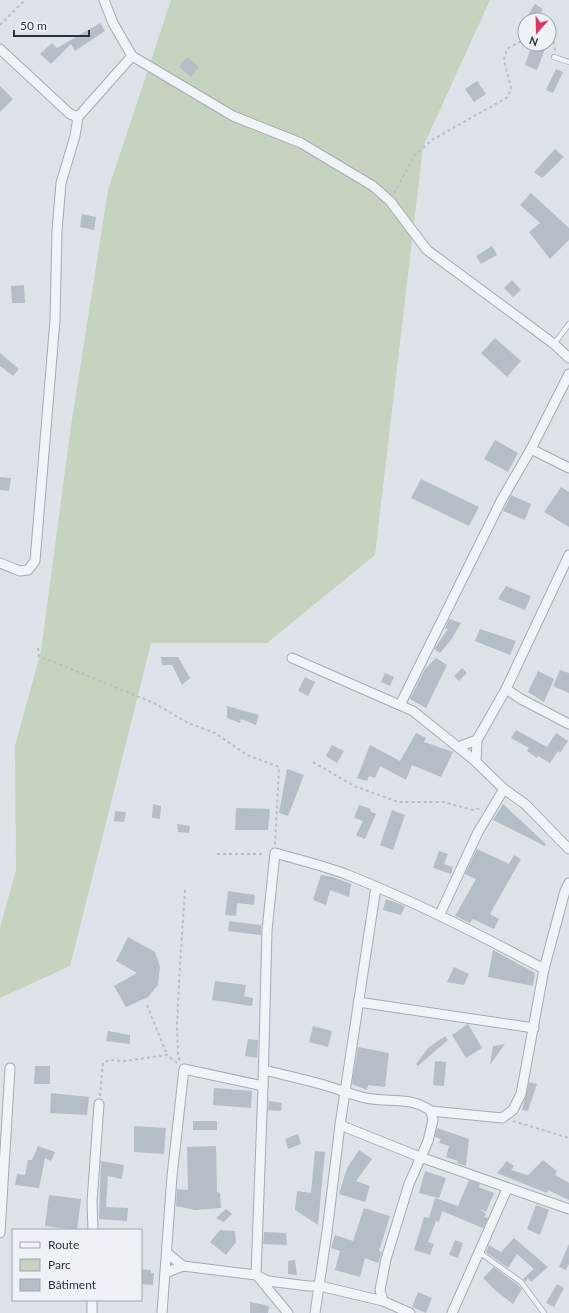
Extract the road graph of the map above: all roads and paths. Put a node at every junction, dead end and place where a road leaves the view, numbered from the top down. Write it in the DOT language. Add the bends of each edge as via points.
graph roads {
  1 [pos="25,0"];
  2 [pos="104,0"];
  3 [pos="0,25"];
  4 [pos="517,43"];
  5 [pos="0,49"];
  6 [pos="556,52"];
  7 [pos="132,56"];
  8 [pos="554,57"];
  9 [pos="569,62"];
  10 [pos="78,116"];
  11 [pos="390,201"];
  12 [pos="569,324"];
  13 [pos="554,344"];
  14 [pos="569,358"];
  15 [pos="569,374"];
  16 [pos="530,449"];
  17 [pos="569,468"];
  18 [pos="569,555"];
  19 [pos="0,563"];
  20 [pos="38,648"];
  21 [pos="292,658"];
  22 [pos="506,689"];
  23 [pos="400,705"];
  24 [pos="569,724"];
  25 [pos="477,740"];
  26 [pos="458,746"];
  27 [pos="313,762"];
  28 [pos="476,762"];
  29 [pos="504,789"];
  30 [pos="493,807"];
  31 [pos="569,848"];
  32 [pos="275,853"];
  33 [pos="217,854"];
  34 [pos="569,883"];
  35 [pos="376,887"];
  36 [pos="185,890"];
  37 [pos="440,914"];
  38 [pos="544,969"];
  39 [pos="358,1002"];
  40 [pos="147,1005"];
  41 [pos="534,1028"];
  42 [pos="167,1055"];
  43 [pos="10,1068"];
  44 [pos="184,1069"];
  45 [pos="264,1070"];
  46 [pos="263,1086"];
  47 [pos="346,1092"];
  48 [pos="99,1104"];
  49 [pos="431,1111"];
  50 [pos="502,1118"];
  51 [pos="3,1121"];
  52 [pos="340,1125"];
  53 [pos="569,1138"];
  54 [pos="420,1157"];
  55 [pos="507,1189"];
  56 [pos="569,1209"];
  57 [pos="93,1229"];
  58 [pos="0,1233"];
  59 [pos="479,1252"];
  60 [pos="166,1253"];
  61 [pos="183,1266"];
  62 [pos="165,1273"];
  63 [pos="256,1275"];
  64 [pos="320,1286"];
  65 [pos="92,1301"];
  66 [pos="383,1301"];
  67 [pos="92,1313"];
  68 [pos="162,1313"];
  69 [pos="288,1313"];
  70 [pos="315,1313"];
  71 [pos="410,1313"];
  72 [pos="452,1313"];
  73 [pos="544,1313"];
  1 -- 3 [label="path"];
  2 -- 7 [label="street" via="113,23"];
  4 -- 11 [label="path" via="508,48 504,60 511,88 508,97 432,140 415,155"];
  5 -- 10 [label="street" via="70,114"];
  6 -- 8 [label="path"];
  7 -- 10 [label="street"];
  7 -- 11 [label="street" via="233,116 301,143 373,186"];
  8 -- 9 [label="lane"];
  10 -- 19 [label="street" via="75,136 61,183 55,320 34,561 28,570 20,571"];
  11 -- 13 [label="street" via="427,250"];
  12 -- 13 [label="lane"];
  13 -- 14 [label="street"];
  15 -- 16 [label="street"];
  16 -- 17 [label="street"];
  16 -- 23 [label="street" via="502,499"];
  18 -- 22 [label="street"];
  20 -- 32 [label="path" via="39,656 154,703 188,723 215,733 247,755 279,767"];
  21 -- 23 [label="street"];
  22 -- 24 [label="street"];
  22 -- 25 [label="street"];
  23 -- 26 [label="street" via="413,711"];
  25 -- 26 [label="street"];
  25 -- 28 [label="street"];
  26 -- 28 [label="street"];
  27 -- 30 [label="path" via="354,786 398,802 444,802 472,810"];
  28 -- 29 [label="street"];
  29 -- 30 [label="street"];
  29 -- 31 [label="street" via="525,804"];
  30 -- 37 [label="street" via="478,832"];
  32 -- 33 [label="path"];
  32 -- 35 [label="street" via="347,874"];
  32 -- 45 [label="street" via="267,930"];
  34 -- 38 [label="street"];
  35 -- 37 [label="street"];
  35 -- 39 [label="street"];
  36 -- 44 [label="path" via="177,1024 178,1057"];
  37 -- 38 [label="street"];
  38 -- 41 [label="street"];
  39 -- 41 [label="street"];
  39 -- 47 [label="street"];
  40 -- 42 [label="path"];
  41 -- 50 [label="street" via="521,1094 513,1110"];
  42 -- 44 [label="path"];
  42 -- 48 [label="path" via="103,1062"];
  43 -- 51 [label="street"];
  44 -- 46 [label="street"];
  44 -- 60 [label="street"];
  45 -- 46 [label="street"];
  45 -- 47 [label="street"];
  46 -- 63 [label="street"];
  47 -- 49 [label="street" via="383,1101 409,1100"];
  47 -- 52 [label="street"];
  48 -- 57 [label="street" via="92,1202"];
  49 -- 50 [label="street"];
  49 -- 54 [label="street" via="431,1126"];
  50 -- 53 [label="path"];
  51 -- 58 [label="street"];
  52 -- 54 [label="street"];
  52 -- 64 [label="street"];
  54 -- 55 [label="street"];
  54 -- 66 [label="street" via="386,1259 380,1290"];
  55 -- 56 [label="street"];
  55 -- 59 [label="street"];
  59 -- 72 [label="street"];
  59 -- 73 [label="lane" via="521,1282"];
  60 -- 61 [label="street"];
  60 -- 62 [label="street"];
  61 -- 62 [label="street"];
  61 -- 63 [label="street"];
  62 -- 68 [label="street"];
  63 -- 64 [label="street" via="268,1280"];
  63 -- 69 [label="street"];
  64 -- 66 [label="street"];
  64 -- 70 [label="street"];
  65 -- 67 [label="street"];
  66 -- 71 [label="street"];
}
